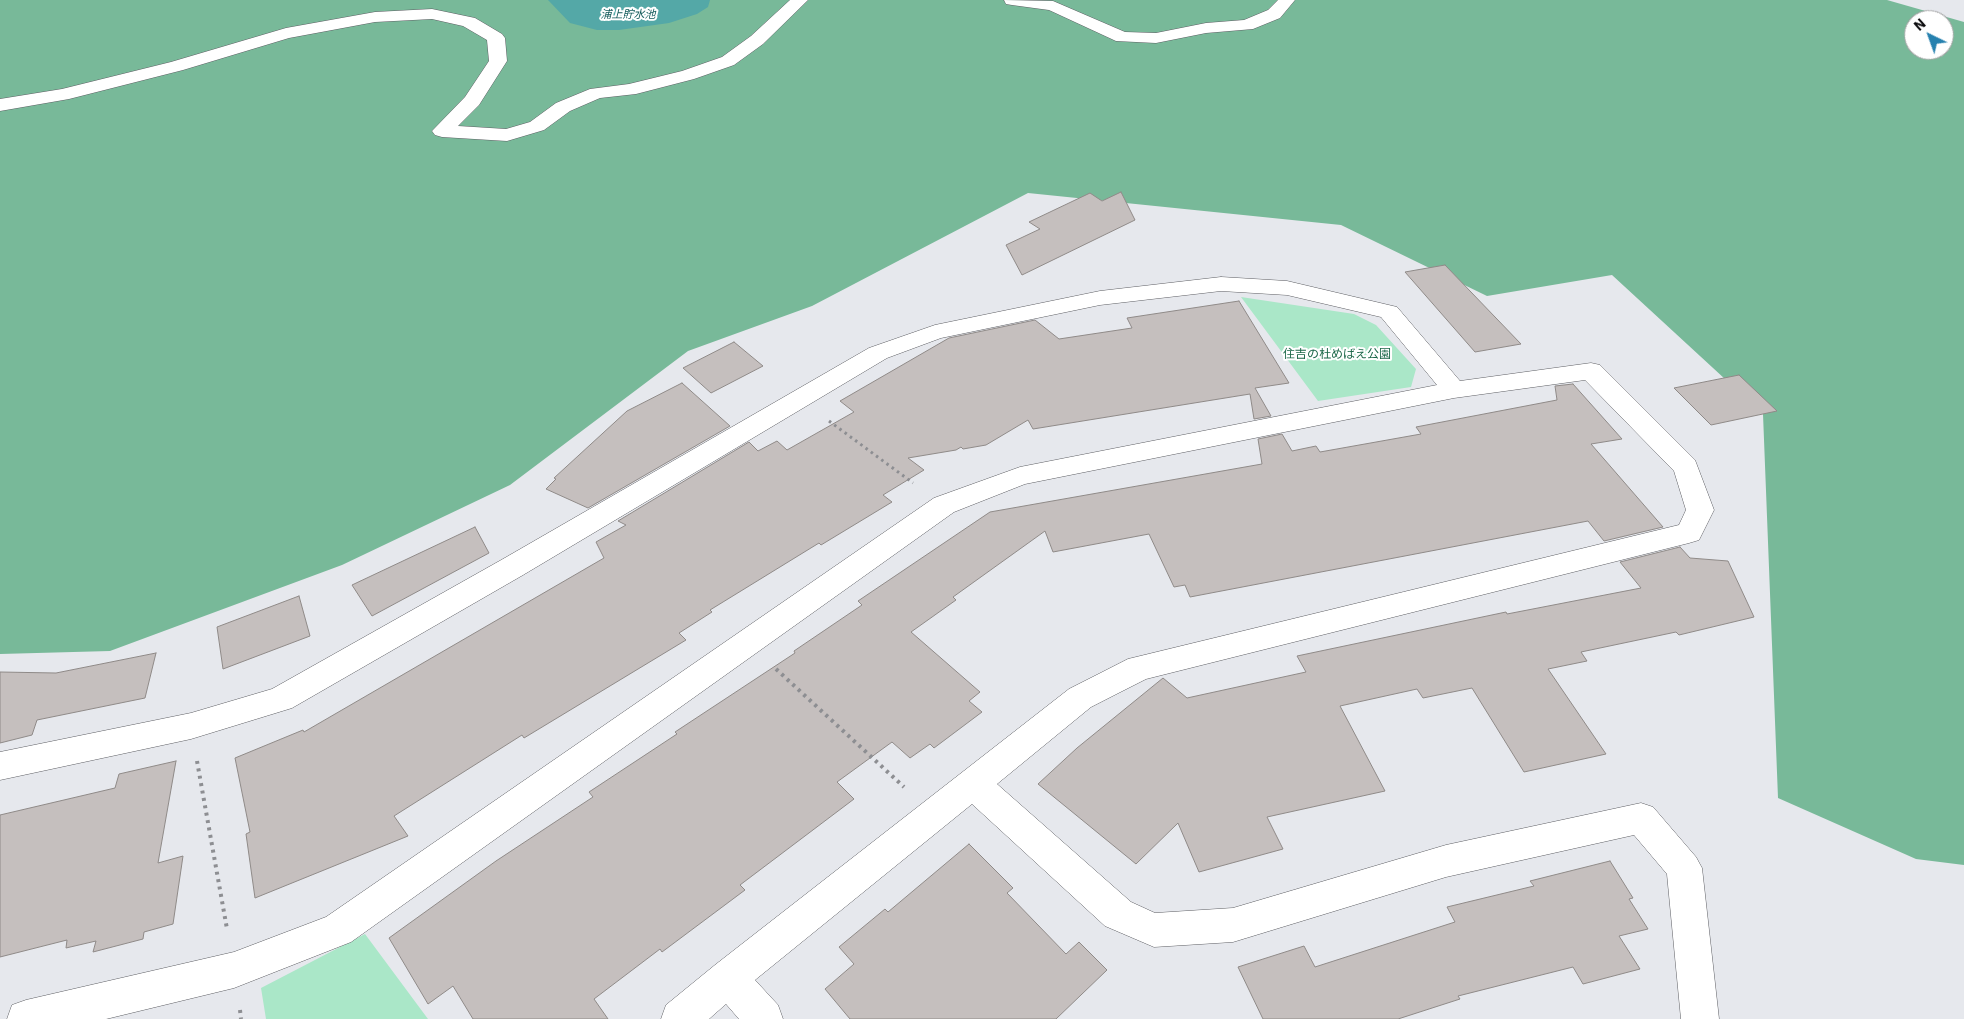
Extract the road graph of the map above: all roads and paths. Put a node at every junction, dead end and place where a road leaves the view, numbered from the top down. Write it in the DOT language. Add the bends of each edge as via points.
graph roads {
  1 [pos="800,0"];
  2 [pos="1012,0"];
  3 [pos="1287,0"];
  4 [pos="0,105"];
  5 [pos="1454,390"];
  6 [pos="799,399"];
  7 [pos="944,505"];
  8 [pos="749,643"];
  9 [pos="191,726"];
  10 [pos="0,766"];
  11 [pos="972,783"];
  12 [pos="934,814"];
  13 [pos="234,970"];
  14 [pos="728,978"];
  15 [pos="26,1019"];
  16 [pos="241,1019"];
  17 [pos="680,1019"];
  18 [pos="764,1019"];
  19 [pos="1700,1019"];
  1 -- 4 [label="street" via="757,40 728,60 688,75 629,90 597,93 563,107 537,126 507,135 442,130 472,101 498,61 496,38 469,22 432,14 375,17 286,33 72,93"];
  2 -- 3 [label="street" via="1053,6 1122,37 1156,38 1206,28 1247,25 1274,14"];
  5 -- 6 [label="street" via="1389,312 1287,288 1221,284 1100,298 935,332 878,353"];
  5 -- 7 [label="street" via="1020,476"];
  5 -- 11 [label="street" via="1591,371 1686,467 1700,510 1689,532 1139,668 1080,698"];
  6 -- 7 [label="path"];
  6 -- 9 [label="street" via="281,699"];
  7 -- 8 [label="street"];
  8 -- 12 [label="path"];
  8 -- 13 [label="street" via="338,930"];
  9 -- 10 [label="street"];
  9 -- 13 [label="path"];
  11 -- 12 [label="street"];
  11 -- 19 [label="street" via="1118,914 1154,930 1233,925 1446,861 1641,818 1684,868"];
  12 -- 14 [label="street"];
  13 -- 15 [label="street"];
  13 -- 16 [label="path"];
  14 -- 17 [label="street"];
  14 -- 18 [label="street"];
}
